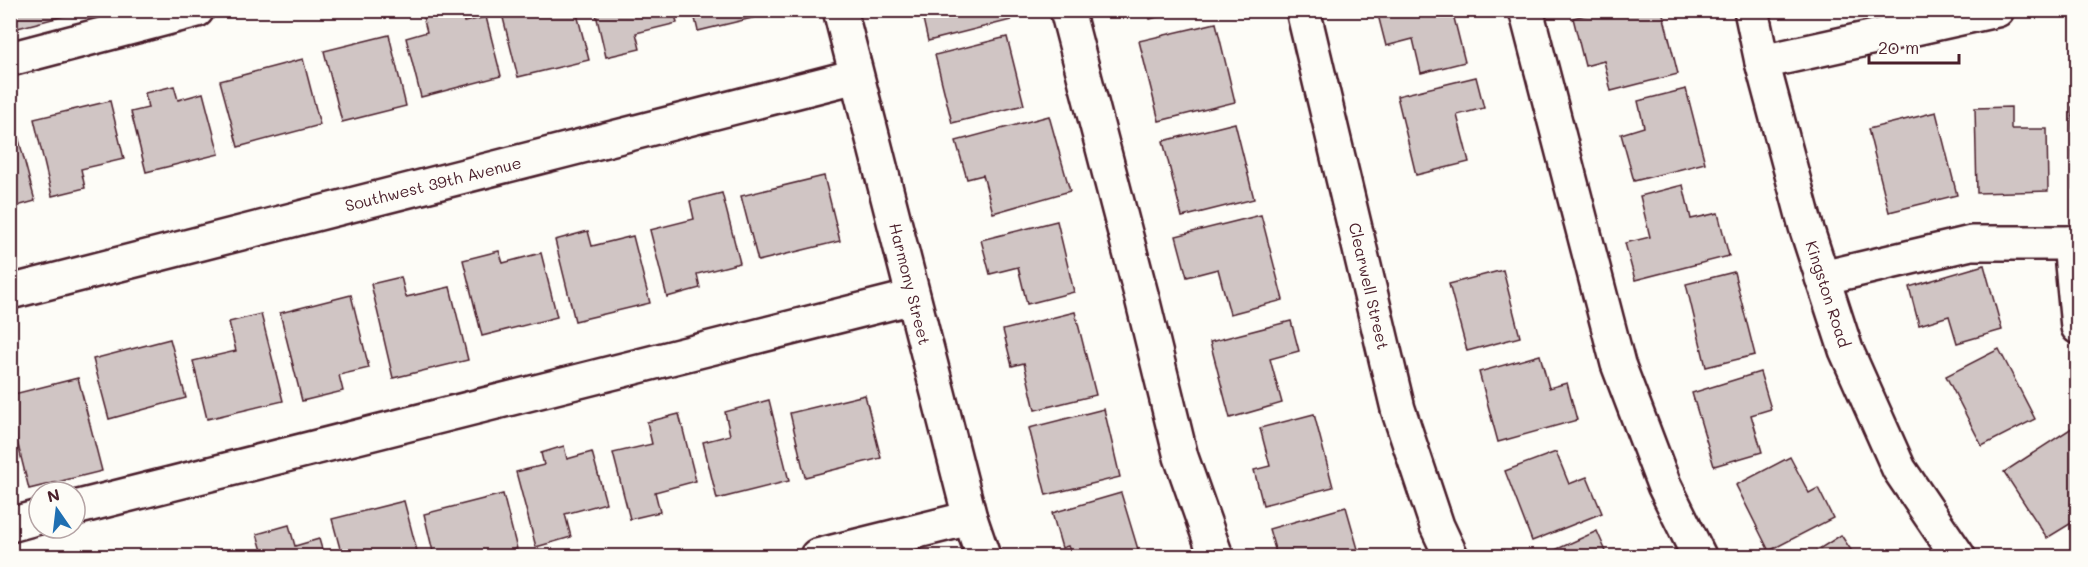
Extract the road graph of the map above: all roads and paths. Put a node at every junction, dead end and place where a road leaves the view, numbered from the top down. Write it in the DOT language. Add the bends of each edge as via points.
graph roads {
  1 [pos="197,10"];
  2 [pos="840,10"];
  3 [pos="1067,10"];
  4 [pos="1303,10"];
  5 [pos="1526,10"];
  6 [pos="1751,10"];
  7 [pos="1997,10"];
  8 [pos="10,59"];
  9 [pos="1762,62"];
  10 [pos="856,76"];
  11 [pos="2074,243"];
  12 [pos="1822,278"];
  13 [pos="10,292"];
  14 [pos="913,297"];
  15 [pos="2078,327"];
  16 [pos="87,505"];
  17 [pos="970,518"];
  18 [pos="27,521"];
  19 [pos="10,525"];
  20 [pos="817,556"];
  21 [pos="983,556"];
  22 [pos="1216,556"];
  23 [pos="1451,556"];
  24 [pos="1699,556"];
  25 [pos="1958,556"];
  1 -- 8 [label="street"];
  2 -- 10 [label="street, Harmony Street"];
  3 -- 22 [label="street" via="1180,457"];
  4 -- 23 [label="street, Clearwell Street" via="1398,409"];
  5 -- 24 [label="street" via="1618,364 1664,485"];
  6 -- 9 [label="street, Kingston Road"];
  7 -- 9 [label="street"];
  9 -- 12 [label="street, Kingston Road"];
  10 -- 13 [label="street, Southwest 39th Avenue"];
  10 -- 14 [label="street, Harmony Street"];
  11 -- 12 [label="street" via="1971,243"];
  11 -- 15 [label="street"];
  12 -- 25 [label="street, Kingston Road" via="1846,350 1899,469"];
  14 -- 16 [label="street"];
  14 -- 17 [label="street, Harmony Street"];
  17 -- 20 [label="street"];
  17 -- 21 [label="street, Harmony Street"];
  18 -- 19 [label="street"];
}
